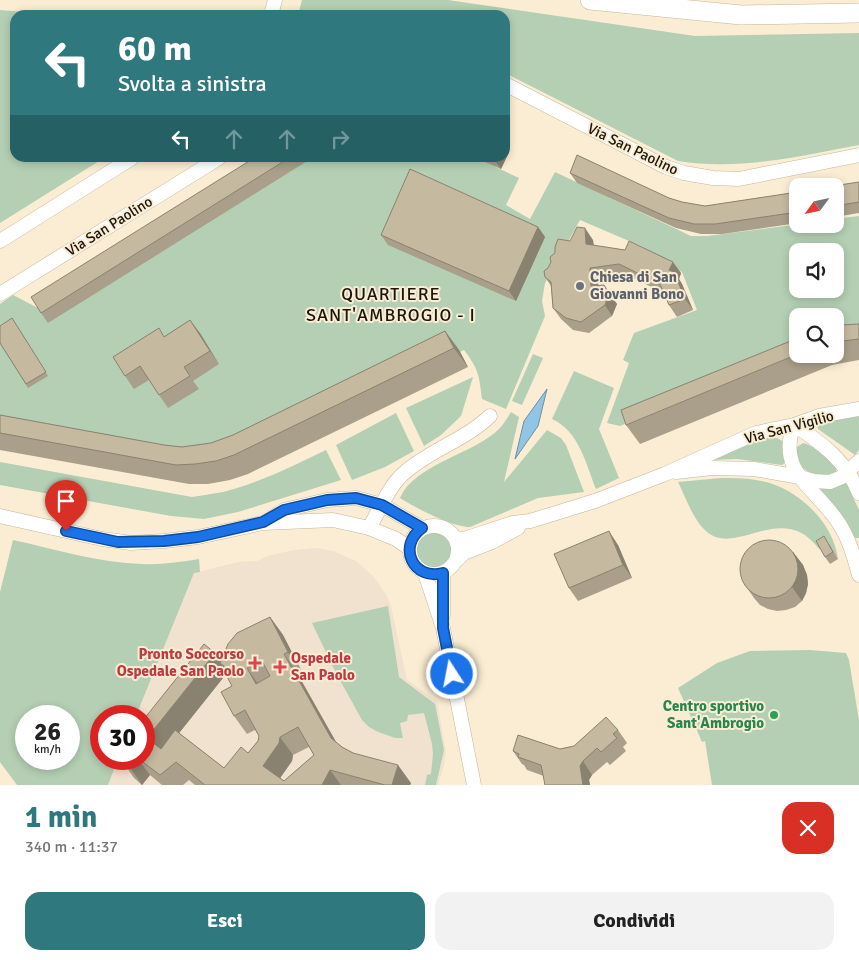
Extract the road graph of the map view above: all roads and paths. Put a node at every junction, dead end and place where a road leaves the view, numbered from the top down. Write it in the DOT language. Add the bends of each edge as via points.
graph roads {
  1 [pos="590,0"];
  2 [pos="859,13"];
  3 [pos="510,87"];
  4 [pos="859,155"];
  5 [pos="126,162"];
  6 [pos="213,162"];
  7 [pos="0,241"];
  8 [pos="0,294"];
  9 [pos="859,409"];
  10 [pos="490,416"];
  11 [pos="794,425"];
  12 [pos="859,461"];
  13 [pos="848,473"];
  14 [pos="665,474"];
  15 [pos="800,477"];
  16 [pos="859,493"];
  17 [pos="382,505"];
  18 [pos="0,516"];
  19 [pos="530,521"];
  20 [pos="263,522"];
  21 [pos="369,528"];
  22 [pos="422,528"];
  23 [pos="455,538"];
  24 [pos="409,548"];
  25 [pos="456,560"];
  26 [pos="425,573"];
  27 [pos="443,573"];
  28 [pos="859,575"];
  29 [pos="443,628"];
  30 [pos="474,785"];
  1 -- 2 [label="highway" via="741,15"];
  3 -- 4 [label="street, Via San Paolino" via="666,167 684,173 739,179"];
  5 -- 7 [label="street"];
  6 -- 8 [label="street, Via San Paolino"];
  9 -- 11 [label="street, Via San Vigilio" via="819,416"];
  10 -- 17 [label="street" via="403,473"];
  11 -- 13 [label="street" via="829,450"];
  11 -- 14 [label="street, Via San Vigilio" via="756,433"];
  11 -- 15 [label="street" via="790,435 790,455 793,468"];
  12 -- 13 [label="street"];
  13 -- 15 [label="street, Via San Vigilio" via="830,482"];
  13 -- 16 [label="street"];
  14 -- 15 [label="street, Via San Vigilio" via="712,468 754,468"];
  14 -- 19 [label="street, Via San Vigilio"];
  15 -- 28 [label="street" via="840,524"];
  17 -- 20 [label="street" via="356,498 327,500 284,510"];
  17 -- 21 [label="street"];
  17 -- 22 [label="street"];
  18 -- 20 [label="street" via="130,543 198,537"];
  19 -- 23 [label="street, Via San Vigilio" via="513,523 464,539"];
  19 -- 25 [label="street, Via San Vigilio"];
  20 -- 21 [label="street" via="332,520"];
  21 -- 24 [label="street"];
  22 -- 23 [label="street" via="440,526"];
  22 -- 24 [label="street"];
  23 -- 25 [label="street" via="458,548"];
  24 -- 26 [label="street" via="414,564"];
  25 -- 27 [label="street"];
  26 -- 27 [label="street"];
  26 -- 29 [label="street"];
  27 -- 29 [label="street"];
  29 -- 30 [label="street"];
}
